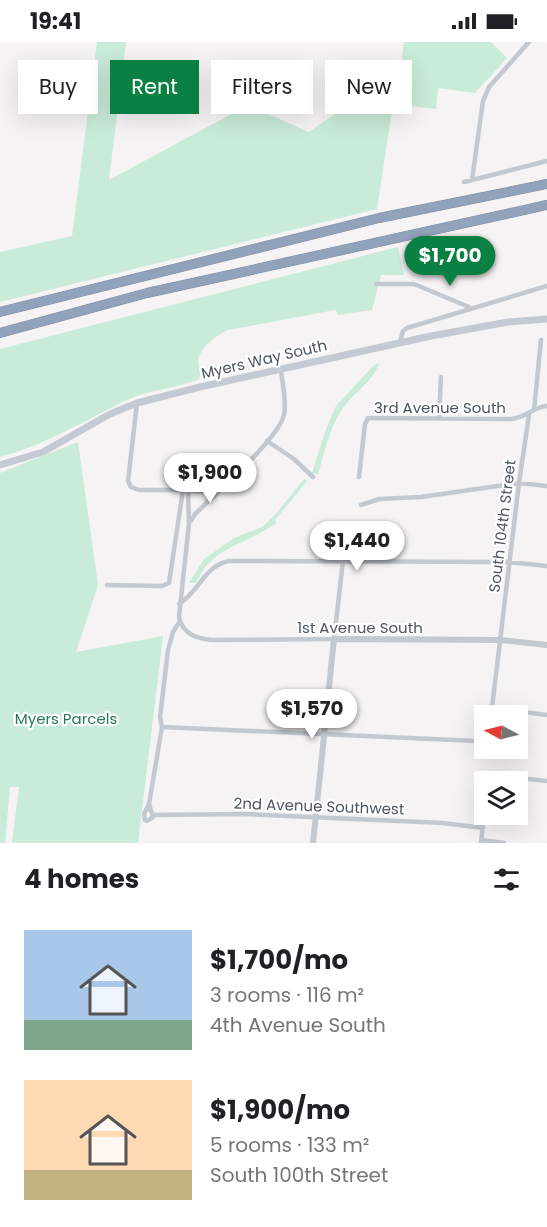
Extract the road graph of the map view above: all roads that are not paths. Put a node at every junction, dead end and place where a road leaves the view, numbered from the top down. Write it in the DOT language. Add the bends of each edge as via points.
graph roads {
  1 [pos="529,42"];
  2 [pos="547,161"];
  3 [pos="472,180"];
  4 [pos="464,182"];
  5 [pos="547,183"];
  6 [pos="547,205"];
  7 [pos="376,284"];
  8 [pos="547,286"];
  9 [pos="470,308"];
  10 [pos="0,312"];
  11 [pos="547,319"];
  12 [pos="0,333"];
  13 [pos="541,340"];
  14 [pos="400,342"];
  15 [pos="281,369"];
  16 [pos="441,377"];
  17 [pos="137,403"];
  18 [pos="547,406"];
  19 [pos="531,412"];
  20 [pos="439,418"];
  21 [pos="267,441"];
  22 [pos="0,465"];
  23 [pos="314,477"];
  24 [pos="359,477"];
  25 [pos="519,483"];
  26 [pos="547,486"];
  27 [pos="186,490"];
  28 [pos="217,493"];
  29 [pos="361,505"];
  30 [pos="189,523"];
  31 [pos="343,561"];
  32 [pos="509,562"];
  33 [pos="547,566"];
  34 [pos="107,585"];
  35 [pos="179,604"];
  36 [pos="180,621"];
  37 [pos="334,639"];
  38 [pos="500,640"];
  39 [pos="547,645"];
  40 [pos="492,705"];
  41 [pos="528,713"];
  42 [pos="547,715"];
  43 [pos="162,727"];
  44 [pos="324,735"];
  45 [pos="474,741"];
  46 [pos="528,779"];
  47 [pos="547,781"];
  48 [pos="149,804"];
  49 [pos="153,815"];
  50 [pos="315,819"];
  51 [pos="483,825"];
  52 [pos="483,828"];
  53 [pos="481,841"];
  54 [pos="313,843"];
  55 [pos="504,843"];
  1 -- 3 [label="street" via="489,87 483,101"];
  2 -- 3 [label="street"];
  3 -- 4 [label="street"];
  5 -- 10 [label="highway" via="379,218"];
  6 -- 12 [label="highway" via="147,293"];
  7 -- 9 [label="street" via="414,284"];
  8 -- 9 [label="street"];
  9 -- 14 [label="street" via="407,328"];
  11 -- 14 [label="main road, Myers Way South" via="482,326"];
  13 -- 19 [label="street, South 104th Street"];
  14 -- 15 [label="main road, Myers Way South"];
  15 -- 17 [label="main road, Myers Way South"];
  15 -- 21 [label="street" via="285,412"];
  16 -- 20 [label="street"];
  17 -- 22 [label="main road, Myers Way South" via="43,452"];
  17 -- 27 [label="street" via="128,481 131,487"];
  18 -- 19 [label="street, 3rd Avenue South"];
  19 -- 20 [label="street, 3rd Avenue South" via="511,419"];
  19 -- 25 [label="street, South 104th Street"];
  20 -- 24 [label="street, 3rd Avenue South" via="370,417 366,420"];
  21 -- 23 [label="street"];
  21 -- 28 [label="street"];
  25 -- 26 [label="street"];
  25 -- 29 [label="street" via="379,499"];
  25 -- 32 [label="street, South 104th Street"];
  27 -- 28 [label="street"];
  27 -- 30 [label="street"];
  27 -- 34 [label="street" via="169,583"];
  28 -- 30 [label="street"];
  30 -- 35 [label="street"];
  31 -- 32 [label="street"];
  31 -- 35 [label="street" via="223,562 210,570"];
  31 -- 37 [label="street"];
  32 -- 33 [label="street"];
  32 -- 38 [label="street, South 104th Street"];
  35 -- 36 [label="street"];
  36 -- 37 [label="street, 1st Avenue South" via="188,634 205,639"];
  36 -- 43 [label="street" via="168,650"];
  37 -- 38 [label="street, 1st Avenue South"];
  37 -- 44 [label="street"];
  38 -- 39 [label="street, 1st Avenue South"];
  38 -- 40 [label="street, South 104th Street"];
  41 -- 42 [label="street"];
  43 -- 44 [label="street"];
  43 -- 48 [label="street"];
  44 -- 45 [label="street"];
  44 -- 50 [label="street"];
  46 -- 47 [label="street"];
  48 -- 49 [label="street"];
  48 -- 49 [label="street" via="145,820 150,821"];
  49 -- 50 [label="street, 2nd Avenue Southwest" via="245,814"];
  50 -- 52 [label="street, 2nd Avenue Southwest"];
  50 -- 54 [label="street"];
  51 -- 52 [label="street"];
  52 -- 53 [label="street"];
  53 -- 55 [label="street"];
}
